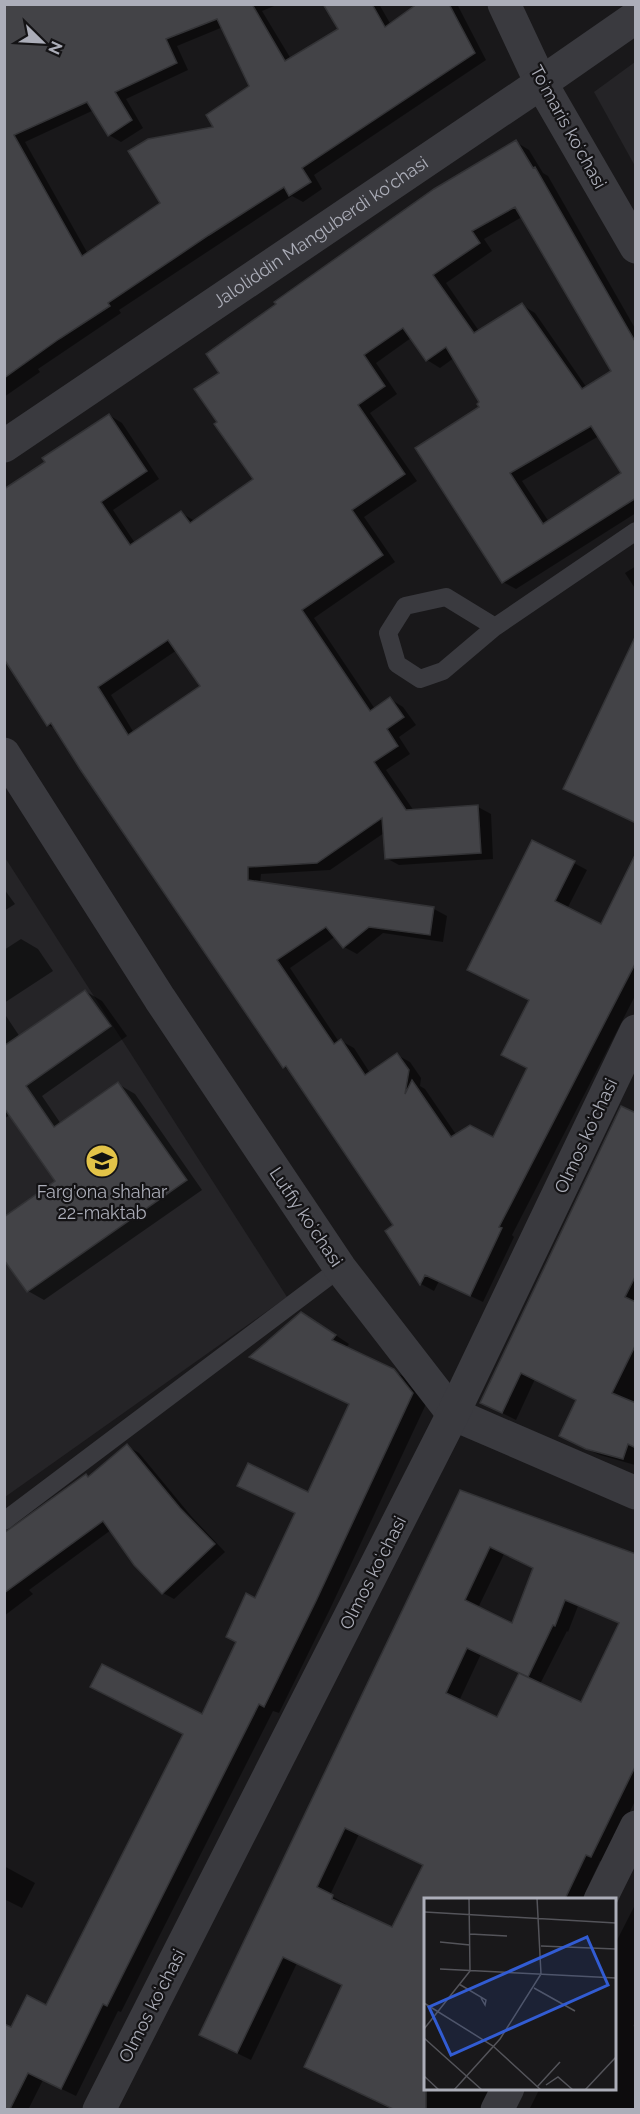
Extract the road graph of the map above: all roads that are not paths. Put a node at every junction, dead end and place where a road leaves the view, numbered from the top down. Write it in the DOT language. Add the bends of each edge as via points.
graph roads {
  1 [pos="504,4"];
  2 [pos="636,17"];
  3 [pos="541,83"];
  4 [pos="636,247"];
  5 [pos="4,446"];
  6 [pos="636,531"];
  7 [pos="495,627"];
  8 [pos="4,754"];
  9 [pos="636,1031"];
  10 [pos="340,1268"];
  11 [pos="453,1414"];
  12 [pos="636,1493"];
  13 [pos="4,1521"];
  14 [pos="636,1827"];
  15 [pos="600,1898"];
  16 [pos="507,2090"];
  17 [pos="99,2109"];
  18 [pos="497,2109"];
  1 -- 3 [label="street, Toʻmaris koʻchasi"];
  2 -- 3 [label="street, Jaloliddin Manguberdi ko'chasi"];
  3 -- 4 [label="street, Toʻmaris koʻchasi"];
  3 -- 5 [label="street, Jaloliddin Manguberdi ko'chasi"];
  6 -- 7 [label="lane"];
  7 -- 7 [label="lane" via="446,597 405,606 388,633 397,664 420,679 443,671"];
  8 -- 10 [label="street, Lutfiy koʻchasi" via="160,999"];
  9 -- 11 [label="street, Olmos koʻchasi"];
  10 -- 11 [label="street, Lutfiy koʻchasi"];
  10 -- 13 [label="lane"];
  11 -- 12 [label="street, Lutfiy koʻchasi"];
  11 -- 17 [label="street, Olmos koʻchasi"];
  14 -- 15 [label="street"];
  16 -- 18 [label="street"];
}
